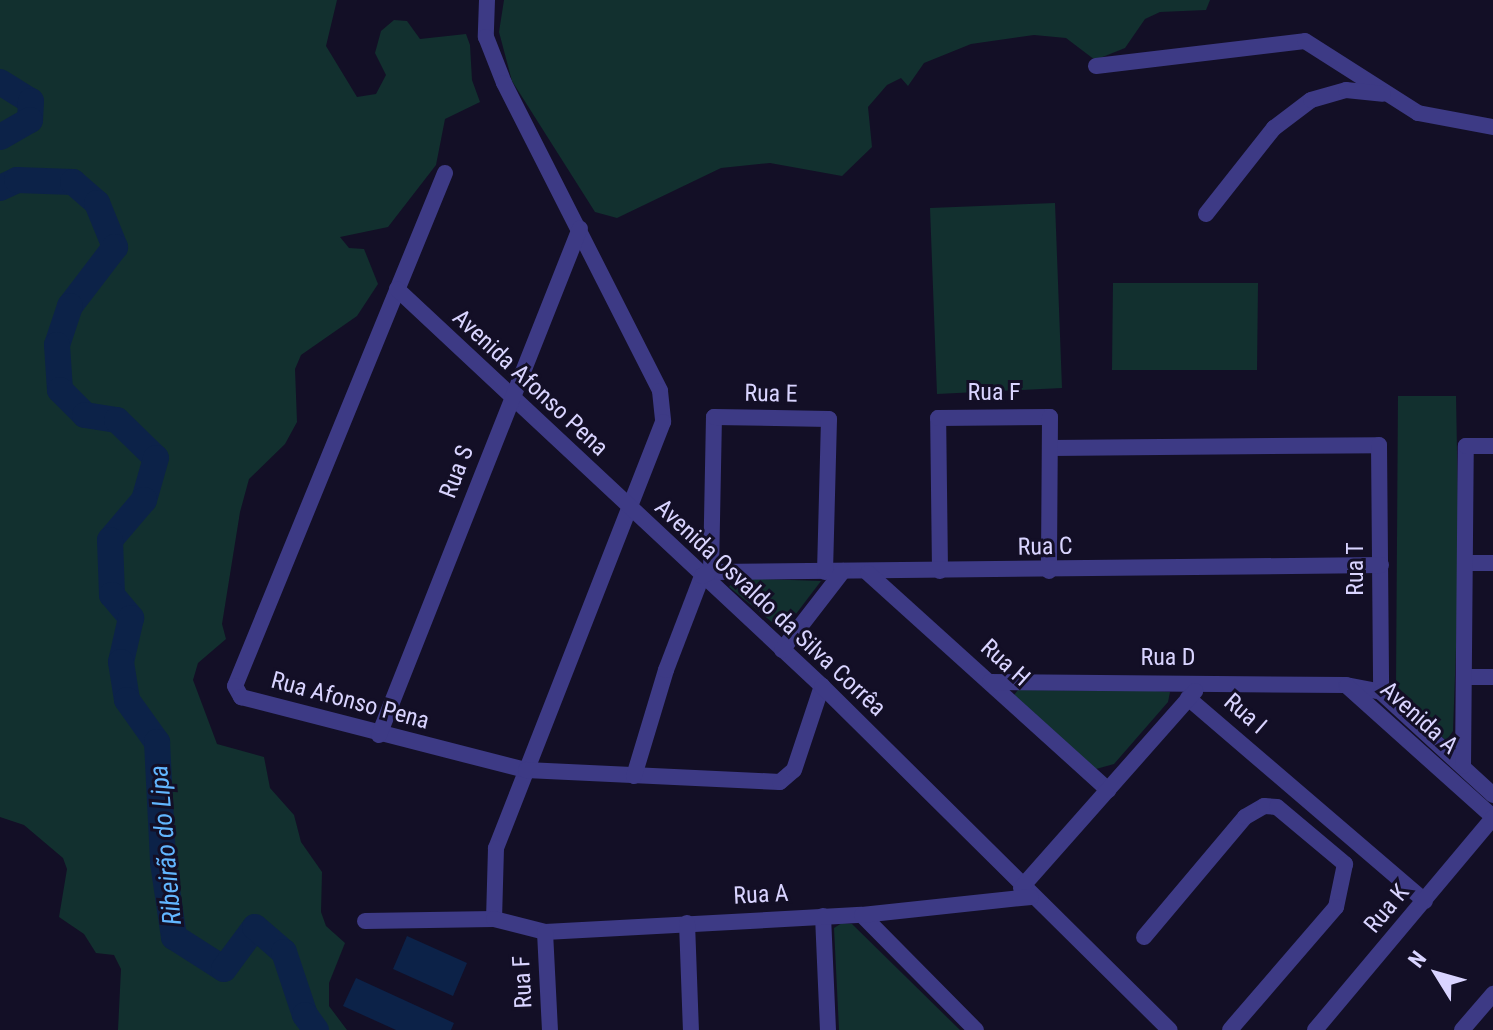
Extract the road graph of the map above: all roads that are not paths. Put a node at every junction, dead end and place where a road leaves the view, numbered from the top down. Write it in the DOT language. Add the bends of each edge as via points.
graph roads {
  1 [pos="487,0"];
  2 [pos="1096,66"];
  3 [pos="1385,94"];
  4 [pos="1493,127"];
  5 [pos="445,173"];
  6 [pos="1206,214"];
  7 [pos="580,228"];
  8 [pos="397,289"];
  9 [pos="511,401"];
  10 [pos="1493,446"];
  11 [pos="1050,448"];
  12 [pos="631,511"];
  13 [pos="1467,563"];
  14 [pos="1493,563"];
  15 [pos="1381,565"];
  16 [pos="843,571"];
  17 [pos="940,571"];
  18 [pos="1049,571"];
  19 [pos="825,572"];
  20 [pos="868,573"];
  21 [pos="706,574"];
  22 [pos="782,650"];
  23 [pos="1467,677"];
  24 [pos="1493,677"];
  25 [pos="990,682"];
  26 [pos="1204,682"];
  27 [pos="1346,685"];
  28 [pos="822,686"];
  29 [pos="1381,692"];
  30 [pos="1188,698"];
  31 [pos="379,735"];
  32 [pos="1463,766"];
  33 [pos="526,770"];
  34 [pos="634,776"];
  35 [pos="1108,790"];
  36 [pos="1493,795"];
  37 [pos="1493,818"];
  38 [pos="1026,892"];
  39 [pos="1425,901"];
  40 [pos="862,915"];
  41 [pos="823,916"];
  42 [pos="494,919"];
  43 [pos="365,921"];
  44 [pos="687,923"];
  45 [pos="545,932"];
  46 [pos="1144,937"];
  47 [pos="1493,994"];
  48 [pos="550,1030"];
  49 [pos="691,1030"];
  50 [pos="828,1030"];
  51 [pos="976,1030"];
  52 [pos="1170,1030"];
  53 [pos="1230,1030"];
  54 [pos="1315,1030"];
  55 [pos="1462,1030"];
  1 -- 7 [label="street, Avenida Osvaldo da Silva Corrêa" via="486,37 500,72"];
  2 -- 3 [label="street" via="1305,41"];
  3 -- 4 [label="street" via="1418,113"];
  3 -- 6 [label="street" via="1346,90 1311,100 1274,128"];
  5 -- 8 [label="street"];
  7 -- 9 [label="street, Rua S"];
  7 -- 12 [label="street, Avenida Osvaldo da Silva Corrêa" via="660,391 663,422"];
  8 -- 9 [label="street, Avenida Afonso Pena"];
  8 -- 31 [label="street, Rua Afonso Pena" via="235,686 241,697"];
  9 -- 12 [label="street, Avenida Afonso Pena"];
  9 -- 31 [label="street, Rua S"];
  10 -- 13 [label="street" via="1466,446"];
  11 -- 15 [label="street, Rua T" via="1379,445"];
  11 -- 17 [label="street, Rua F" via="1050,417 938,418"];
  11 -- 18 [label="street, Rua F"];
  12 -- 21 [label="street, Avenida Osvaldo da Silva Corrêa"];
  12 -- 33 [label="street"];
  13 -- 14 [label="street"];
  13 -- 23 [label="street"];
  15 -- 18 [label="street, Rua C"];
  15 -- 29 [label="street, Rua T"];
  16 -- 19 [label="street, Rua C"];
  16 -- 20 [label="street, Rua C"];
  16 -- 22 [label="street"];
  17 -- 18 [label="street, Rua C"];
  17 -- 20 [label="street, Rua C"];
  19 -- 21 [label="street, Rua C"];
  19 -- 21 [label="street, Rua E" via="829,419 714,417"];
  20 -- 25 [label="street, Rua H"];
  21 -- 22 [label="street, Avenida Osvaldo da Silva Corrêa"];
  21 -- 34 [label="street"];
  22 -- 28 [label="street, Avenida Osvaldo da Silva Corrêa"];
  23 -- 24 [label="street"];
  23 -- 32 [label="street"];
  25 -- 26 [label="street, Rua D"];
  25 -- 35 [label="street, Rua H"];
  26 -- 27 [label="street, Rua D"];
  26 -- 30 [label="street"];
  27 -- 29 [label="street, Avenida A"];
  27 -- 37 [label="street, Avenida A"];
  28 -- 34 [label="street, Rua Afonso Pena" via="794,770 780,782"];
  28 -- 38 [label="street, Avenida Osvaldo da Silva Corrêa"];
  29 -- 32 [label="street, Avenida A"];
  30 -- 35 [label="street, Rua I"];
  30 -- 39 [label="street, Rua I"];
  31 -- 33 [label="street, Rua Afonso Pena"];
  32 -- 36 [label="street, Avenida A"];
  33 -- 34 [label="street, Rua Afonso Pena"];
  33 -- 42 [label="street" via="496,848"];
  35 -- 38 [label="street, Rua I"];
  37 -- 39 [label="street, Rua K"];
  38 -- 40 [label="street, Rua A"];
  38 -- 52 [label="street, Avenida Osvaldo da Silva Corrêa"];
  39 -- 54 [label="street, Rua K"];
  40 -- 41 [label="street, Rua A"];
  40 -- 51 [label="street"];
  41 -- 44 [label="street, Rua A"];
  41 -- 50 [label="street"];
  42 -- 43 [label="street, Rua A"];
  42 -- 45 [label="street, Rua A"];
  44 -- 45 [label="street, Rua A"];
  44 -- 49 [label="street"];
  45 -- 48 [label="street, Rua F"];
  46 -- 53 [label="street" via="1245,817 1264,806 1277,807 1345,864 1336,907"];
  47 -- 55 [label="street"];
}
